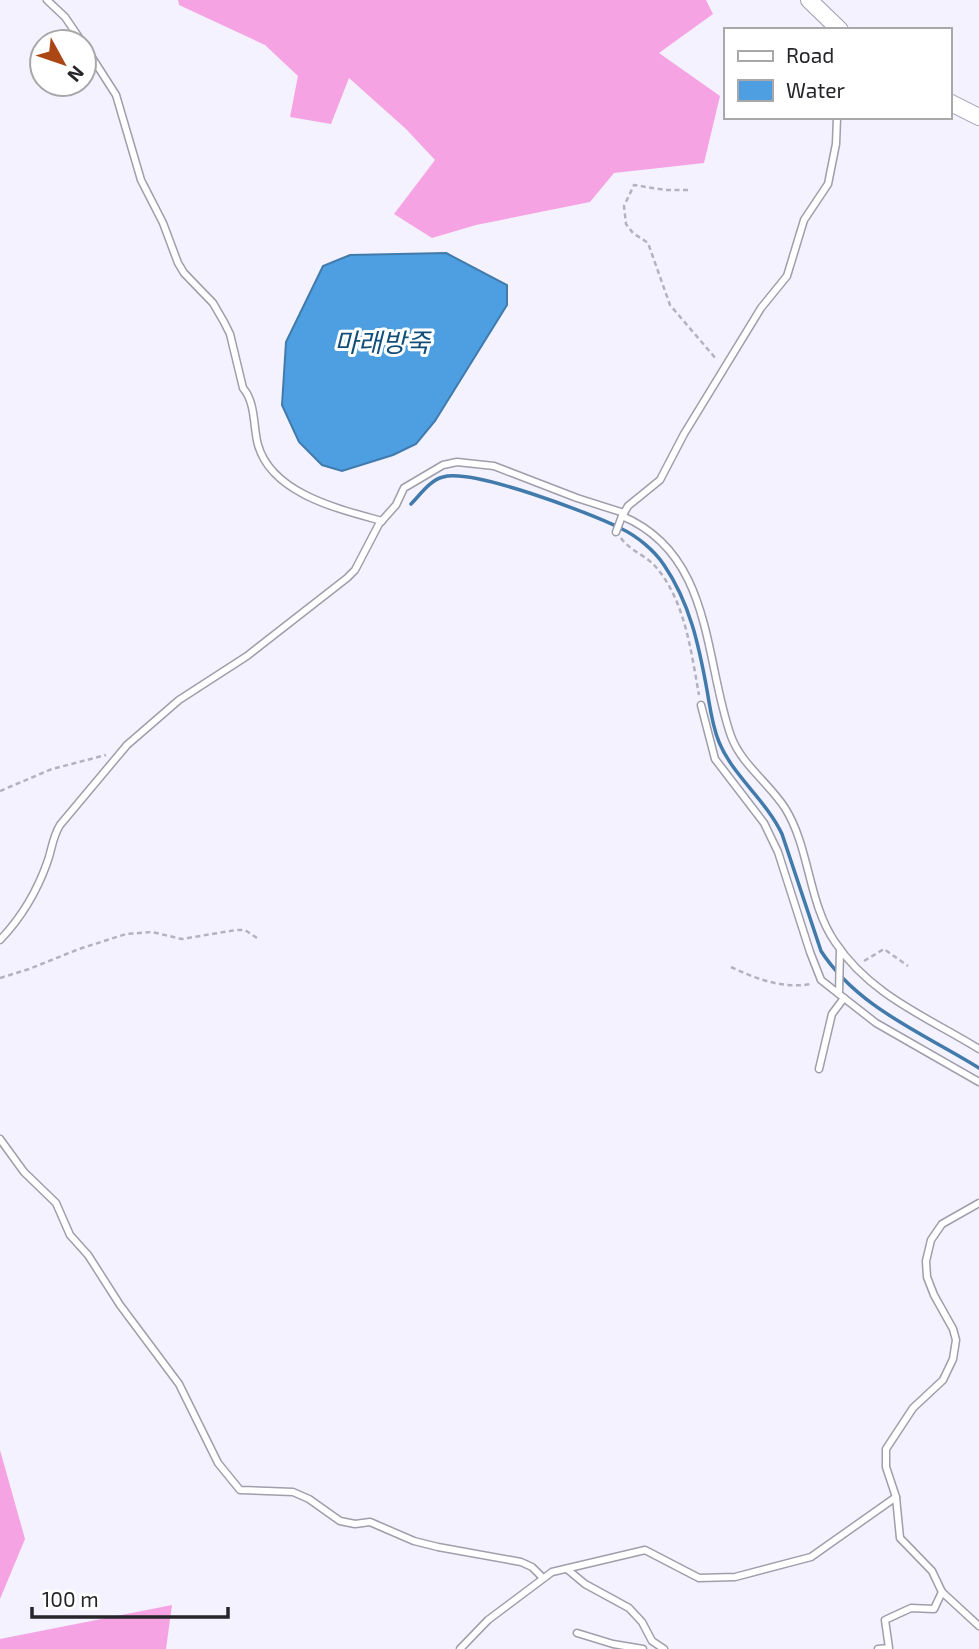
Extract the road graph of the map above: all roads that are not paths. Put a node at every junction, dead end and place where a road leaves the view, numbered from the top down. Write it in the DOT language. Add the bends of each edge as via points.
graph roads {
  1 [pos="47,0"];
  2 [pos="809,0"];
  3 [pos="72,28"];
  4 [pos="838,28"];
  5 [pos="98,67"];
  6 [pos="951,104"];
  7 [pos="979,117"];
  8 [pos="838,119"];
  9 [pos="623,515"];
  10 [pos="382,521"];
  11 [pos="616,532"];
  12 [pos="701,705"];
  13 [pos="0,940"];
  14 [pos="840,949"];
  15 [pos="842,996"];
  16 [pos="979,1049"];
  17 [pos="819,1069"];
  18 [pos="979,1082"];
  19 [pos="0,1139"];
  20 [pos="979,1202"];
  21 [pos="896,1497"];
  22 [pos="567,1569"];
  23 [pos="542,1578"];
  24 [pos="942,1592"];
  25 [pos="979,1626"];
  26 [pos="577,1633"];
  27 [pos="460,1649"];
  28 [pos="643,1649"];
  29 [pos="664,1649"];
  30 [pos="878,1649"];
  1 -- 3 [label="lane"];
  2 -- 4 [label="street"];
  5 -- 10 [label="lane" via="116,95 141,180 178,263 214,303 230,334 243,388 249,395 258,446 274,474 332,508"];
  6 -- 7 [label="street"];
  8 -- 9 [label="lane" via="828,184 804,220 787,275 761,308 660,480"];
  9 -- 10 [label="lane" via="494,466 457,462 404,488"];
  9 -- 11 [label="lane"];
  9 -- 14 [label="lane" via="654,537 687,577 705,625 732,739 786,809 827,928"];
  10 -- 13 [label="lane" via="347,579 247,656 179,700 127,745 60,825 36,888"];
  12 -- 15 [label="lane" via="715,759 764,822 778,852 821,980"];
  14 -- 15 [label="lane"];
  14 -- 16 [label="lane" via="876,988"];
  15 -- 17 [label="lane" via="832,1014"];
  15 -- 18 [label="lane" via="876,1023"];
  19 -- 23 [label="lane" via="24,1172 56,1203 70,1235 179,1384 218,1463 240,1490 293,1492 340,1521 369,1522 414,1541 521,1562"];
  20 -- 21 [label="lane" via="942,1224 928,1250 928,1277 953,1329 955,1350 943,1380 913,1408 886,1449 886,1467"];
  21 -- 22 [label="lane" via="811,1557 735,1577 699,1578 645,1550"];
  21 -- 24 [label="lane" via="900,1538 932,1571"];
  22 -- 23 [label="lane"];
  22 -- 29 [label="lane" via="629,1608 652,1641"];
  23 -- 27 [label="lane" via="488,1620"];
  24 -- 25 [label="lane"];
  24 -- 30 [label="lane" via="934,1609 911,1608 885,1620 889,1648"];
  26 -- 28 [label="lane"];
}
